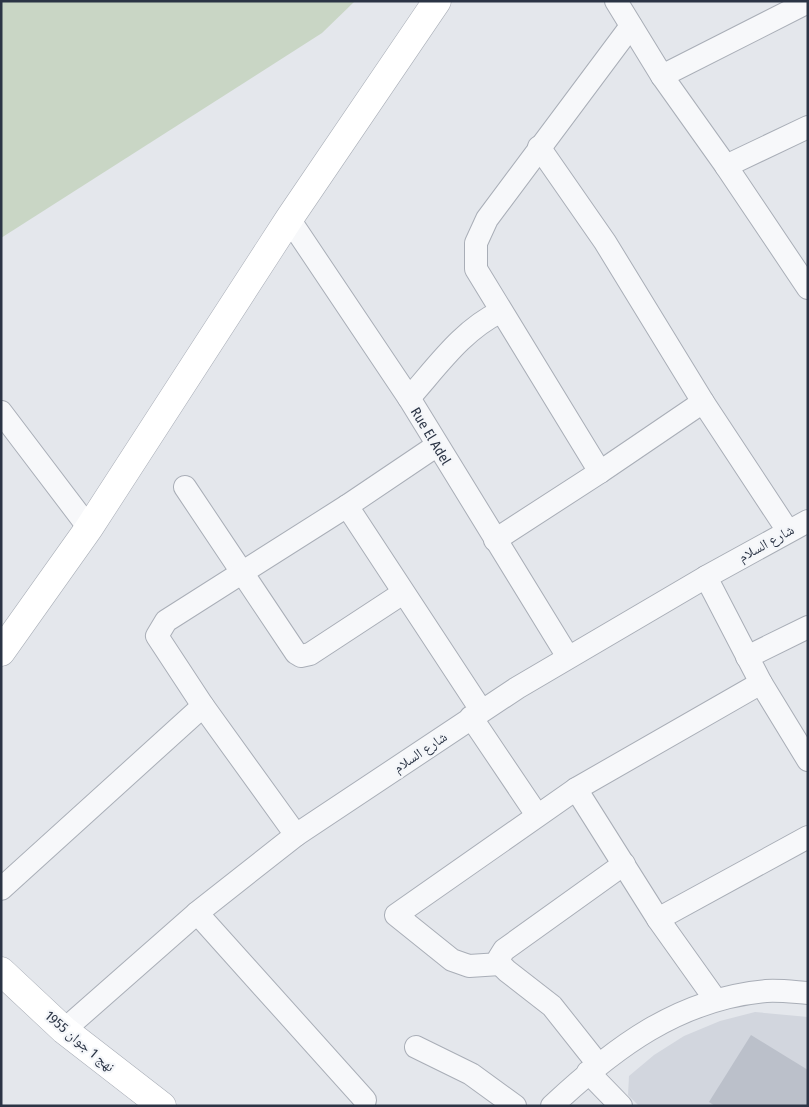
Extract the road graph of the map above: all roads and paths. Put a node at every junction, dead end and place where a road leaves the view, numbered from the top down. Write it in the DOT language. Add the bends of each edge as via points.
graph roads {
  1 [pos="438,1"];
  2 [pos="616,1"];
  3 [pos="808,2"];
  4 [pos="631,26"];
  5 [pos="662,76"];
  6 [pos="808,127"];
  7 [pos="539,148"];
  8 [pos="726,166"];
  9 [pos="289,219"];
  10 [pos="808,288"];
  11 [pos="500,312"];
  12 [pos="409,398"];
  13 [pos="703,402"];
  14 [pos="1,412"];
  15 [pos="436,446"];
  16 [pos="600,472"];
  17 [pos="185,487"];
  18 [pos="347,506"];
  19 [pos="808,521"];
  20 [pos="89,528"];
  21 [pos="788,531"];
  22 [pos="495,540"];
  23 [pos="242,573"];
  24 [pos="706,577"];
  25 [pos="403,593"];
  26 [pos="808,627"];
  27 [pos="1,652"];
  28 [pos="568,657"];
  29 [pos="747,657"];
  30 [pos="762,683"];
  31 [pos="203,706"];
  32 [pos="476,714"];
  33 [pos="808,760"];
  34 [pos="576,790"];
  35 [pos="537,815"];
  36 [pos="296,836"];
  37 [pos="808,837"];
  38 [pos="624,864"];
  39 [pos="1,888"];
  40 [pos="196,913"];
  41 [pos="658,919"];
  42 [pos="500,964"];
  43 [pos="1,971"];
  44 [pos="808,993"];
  45 [pos="715,999"];
  46 [pos="64,1030"];
  47 [pos="416,1047"];
  48 [pos="593,1068"];
  49 [pos="365,1100"];
  50 [pos="162,1106"];
  51 [pos="516,1106"];
  52 [pos="552,1106"];
  53 [pos="622,1106"];
  1 -- 9 [label="main road"];
  2 -- 4 [label="street"];
  3 -- 5 [label="street"];
  4 -- 5 [label="street"];
  4 -- 7 [label="street"];
  5 -- 8 [label="street"];
  6 -- 8 [label="street"];
  7 -- 11 [label="street" via="487,219 476,243 476,269"];
  7 -- 13 [label="street" via="605,242"];
  8 -- 10 [label="street"];
  9 -- 12 [label="street, Rue El Adel"];
  9 -- 20 [label="main road"];
  11 -- 12 [label="street" via="467,334"];
  11 -- 16 [label="street"];
  12 -- 15 [label="street, Rue El Adel"];
  13 -- 16 [label="street"];
  13 -- 21 [label="street"];
  14 -- 20 [label="street"];
  15 -- 18 [label="street"];
  15 -- 22 [label="street, Rue El Adel"];
  16 -- 22 [label="street"];
  17 -- 23 [label="street"];
  18 -- 23 [label="street"];
  18 -- 25 [label="street"];
  19 -- 21 [label="street, شارع السلام"];
  20 -- 27 [label="main road"];
  21 -- 24 [label="street, شارع السلام"];
  22 -- 28 [label="street, Rue El Adel"];
  23 -- 25 [label="street" via="301,656 310,654"];
  23 -- 31 [label="street" via="166,621 158,631 159,641"];
  24 -- 28 [label="street, شارع السلام"];
  24 -- 29 [label="street"];
  25 -- 32 [label="street"];
  26 -- 29 [label="street"];
  28 -- 32 [label="street, شارع السلام"];
  29 -- 30 [label="street"];
  30 -- 33 [label="street"];
  30 -- 34 [label="street"];
  31 -- 36 [label="street"];
  31 -- 39 [label="street"];
  32 -- 35 [label="street"];
  32 -- 36 [label="street, شارع السلام"];
  34 -- 35 [label="street"];
  34 -- 38 [label="street"];
  35 -- 42 [label="street" via="396,915 452,960 469,966"];
  36 -- 40 [label="street, شارع السلام"];
  37 -- 41 [label="street"];
  38 -- 41 [label="street"];
  38 -- 42 [label="street" via="504,950 498,958"];
  40 -- 46 [label="street, شارع السلام"];
  40 -- 49 [label="street"];
  41 -- 45 [label="street"];
  42 -- 48 [label="street" via="552,1006"];
  43 -- 46 [label="main road, نهج 1 جوان 1955"];
  44 -- 45 [label="street" via="767,991"];
  45 -- 48 [label="street" via="671,1017 630,1040"];
  46 -- 50 [label="main road, نهج 1 جوان 1955"];
  47 -- 51 [label="street" via="471,1074"];
  48 -- 52 [label="street"];
  48 -- 53 [label="street"];
}
